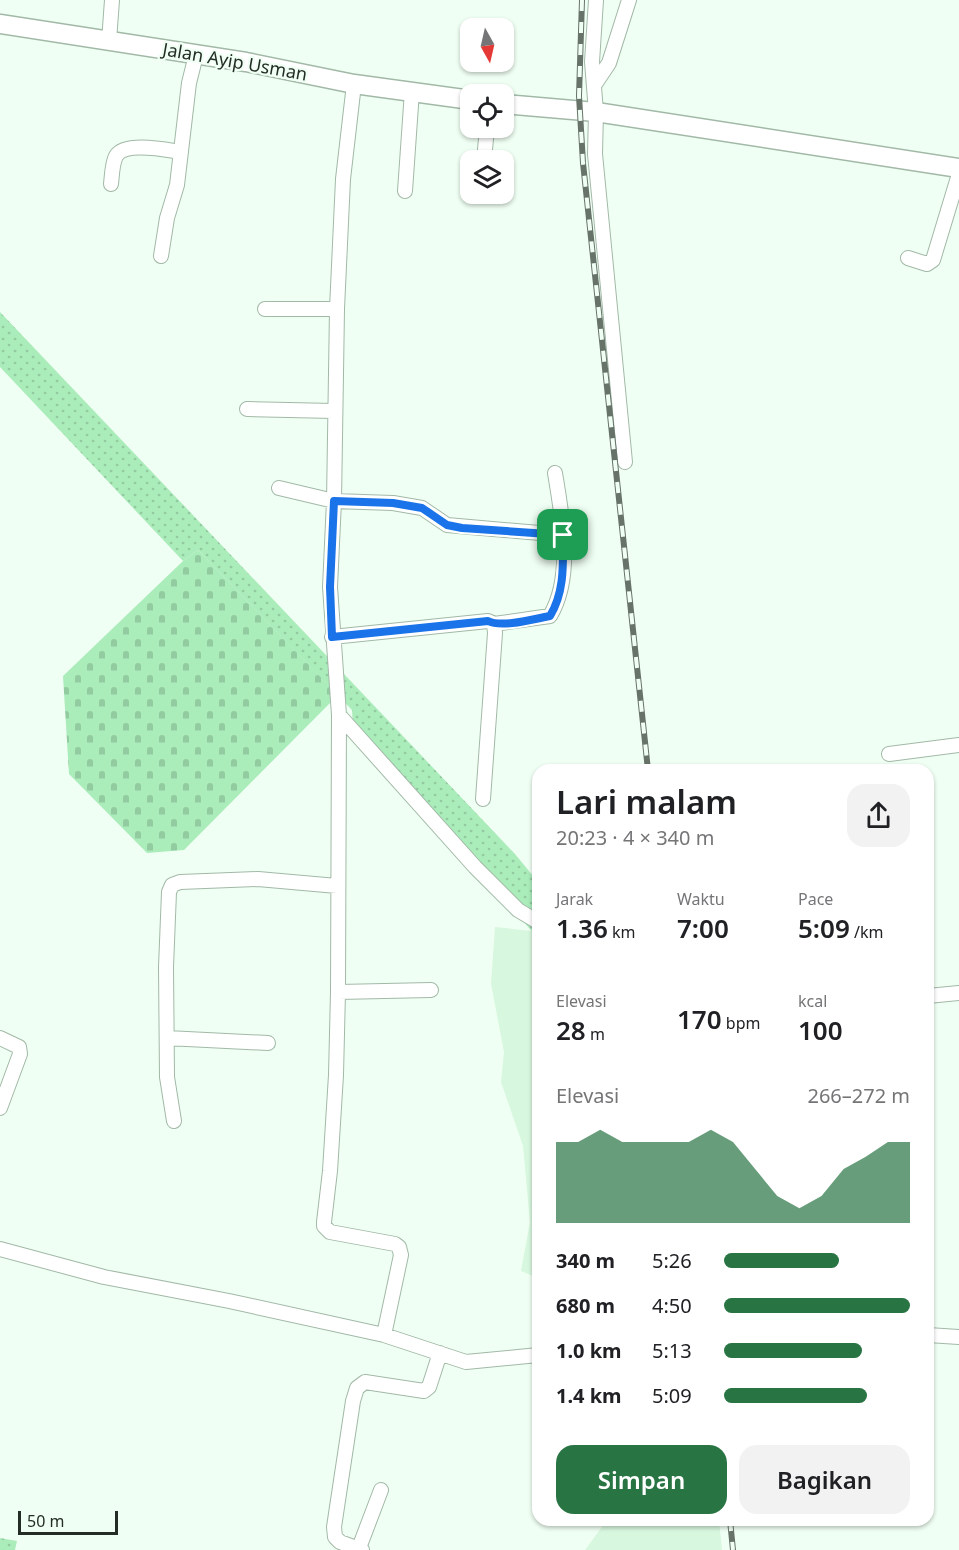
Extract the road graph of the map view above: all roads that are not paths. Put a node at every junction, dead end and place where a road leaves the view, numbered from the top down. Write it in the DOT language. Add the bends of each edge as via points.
graph roads {
  1 [pos="112,0"];
  2 [pos="596,0"];
  3 [pos="629,0"];
  4 [pos="0,24"];
  5 [pos="109,41"];
  6 [pos="196,55"];
  7 [pos="354,84"];
  8 [pos="595,84"];
  9 [pos="412,91"];
  10 [pos="460,98"];
  11 [pos="514,105"];
  12 [pos="596,112"];
  13 [pos="181,152"];
  14 [pos="959,168"];
  15 [pos="959,174"];
  16 [pos="111,184"];
  17 [pos="405,191"];
  18 [pos="161,256"];
  19 [pos="908,258"];
  20 [pos="265,309"];
  21 [pos="337,309"];
  22 [pos="247,409"];
  23 [pos="334,411"];
  24 [pos="625,462"];
  25 [pos="555,473"];
  26 [pos="279,488"];
  27 [pos="334,501"];
  28 [pos="563,535"];
  29 [pos="494,624"];
  30 [pos="332,637"];
  31 [pos="339,715"];
  32 [pos="959,745"];
  33 [pos="889,754"];
  34 [pos="483,799"];
  35 [pos="337,886"];
  36 [pos="532,918"];
  37 [pos="431,990"];
  38 [pos="338,992"];
  39 [pos="959,993"];
  40 [pos="934,995"];
  41 [pos="0,1038"];
  42 [pos="167,1038"];
  43 [pos="268,1043"];
  44 [pos="0,1108"];
  45 [pos="174,1121"];
  46 [pos="0,1249"];
  47 [pos="384,1335"];
  48 [pos="934,1335"];
  49 [pos="959,1337"];
  50 [pos="440,1353"];
  51 [pos="532,1356"];
  52 [pos="381,1490"];
  53 [pos="361,1549"];
  1 -- 5 [label="street"];
  2 -- 8 [label="street" via="592,62"];
  3 -- 8 [label="street" via="609,63"];
  4 -- 5 [label="main road, Jalan Ayip Usman"];
  5 -- 6 [label="main road, Jalan Ayip Usman"];
  6 -- 7 [label="main road, Jalan Ayip Usman"];
  6 -- 13 [label="street"];
  7 -- 9 [label="main road, Jalan Ayip Usman"];
  7 -- 21 [label="street" via="343,179"];
  8 -- 12 [label="street"];
  9 -- 10 [label="main road, Jalan Ayip Usman"];
  9 -- 17 [label="street"];
  11 -- 12 [label="main road"];
  12 -- 14 [label="main road"];
  12 -- 24 [label="street" via="595,154"];
  13 -- 16 [label="street" via="150,147 122,151 117,154"];
  13 -- 18 [label="street"];
  15 -- 19 [label="street" via="933,261 927,264"];
  20 -- 21 [label="street"];
  21 -- 23 [label="street"];
  22 -- 23 [label="street"];
  23 -- 27 [label="street"];
  25 -- 28 [label="street"];
  26 -- 27 [label="street"];
  27 -- 28 [label="street" via="422,508 447,525 462,528"];
  27 -- 30 [label="street"];
  28 -- 29 [label="street" via="562,581 550,616"];
  29 -- 30 [label="street" via="488,621"];
  29 -- 34 [label="street"];
  30 -- 31 [label="street"];
  31 -- 35 [label="street"];
  31 -- 36 [label="street" via="476,867 518,910"];
  32 -- 33 [label="street"];
  35 -- 38 [label="street"];
  35 -- 42 [label="street" via="258,879 172,885 167,945"];
  37 -- 38 [label="street"];
  38 -- 47 [label="street" via="324,1226 330,1232 399,1247"];
  39 -- 40 [label="street"];
  41 -- 44 [label="street" via="19,1047 20,1054"];
  42 -- 43 [label="street"];
  42 -- 45 [label="street" via="167,1077"];
  46 -- 47 [label="street" via="104,1277"];
  47 -- 50 [label="street"];
  48 -- 49 [label="street"];
  50 -- 51 [label="street" via="466,1362"];
  50 -- 53 [label="street" via="429,1387 424,1391 365,1382 357,1388 334,1527 340,1542"];
  52 -- 53 [label="street"];
}
